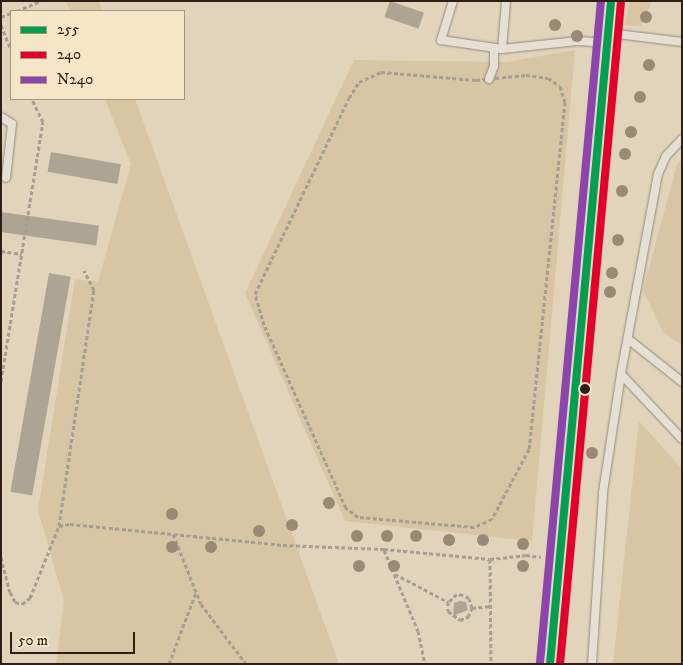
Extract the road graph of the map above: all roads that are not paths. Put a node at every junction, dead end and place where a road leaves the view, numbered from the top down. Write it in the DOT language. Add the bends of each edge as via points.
graph roads {
  1 [pos="453,1"];
  2 [pos="506,1"];
  3 [pos="610,1"];
  4 [pos="606,38"];
  5 [pos="682,42"];
  6 [pos="498,48"];
  7 [pos="489,79"];
  8 [pos="1,117"];
  9 [pos="682,139"];
  10 [pos="6,178"];
  11 [pos="628,339"];
  12 [pos="621,374"];
  13 [pos="682,382"];
  14 [pos="682,439"];
  15 [pos="550,664"];
  16 [pos="592,664"];
  1 -- 6 [label="lane" via="441,40"];
  2 -- 6 [label="lane"];
  3 -- 4 [label="main road"];
  4 -- 5 [label="lane"];
  4 -- 6 [label="lane"];
  4 -- 15 [label="main road"];
  6 -- 7 [label="lane"];
  8 -- 10 [label="lane" via="12,124"];
  9 -- 11 [label="lane" via="666,156 658,174"];
  11 -- 12 [label="lane"];
  11 -- 13 [label="lane"];
  12 -- 14 [label="lane"];
  12 -- 16 [label="lane" via="603,492"];
}
